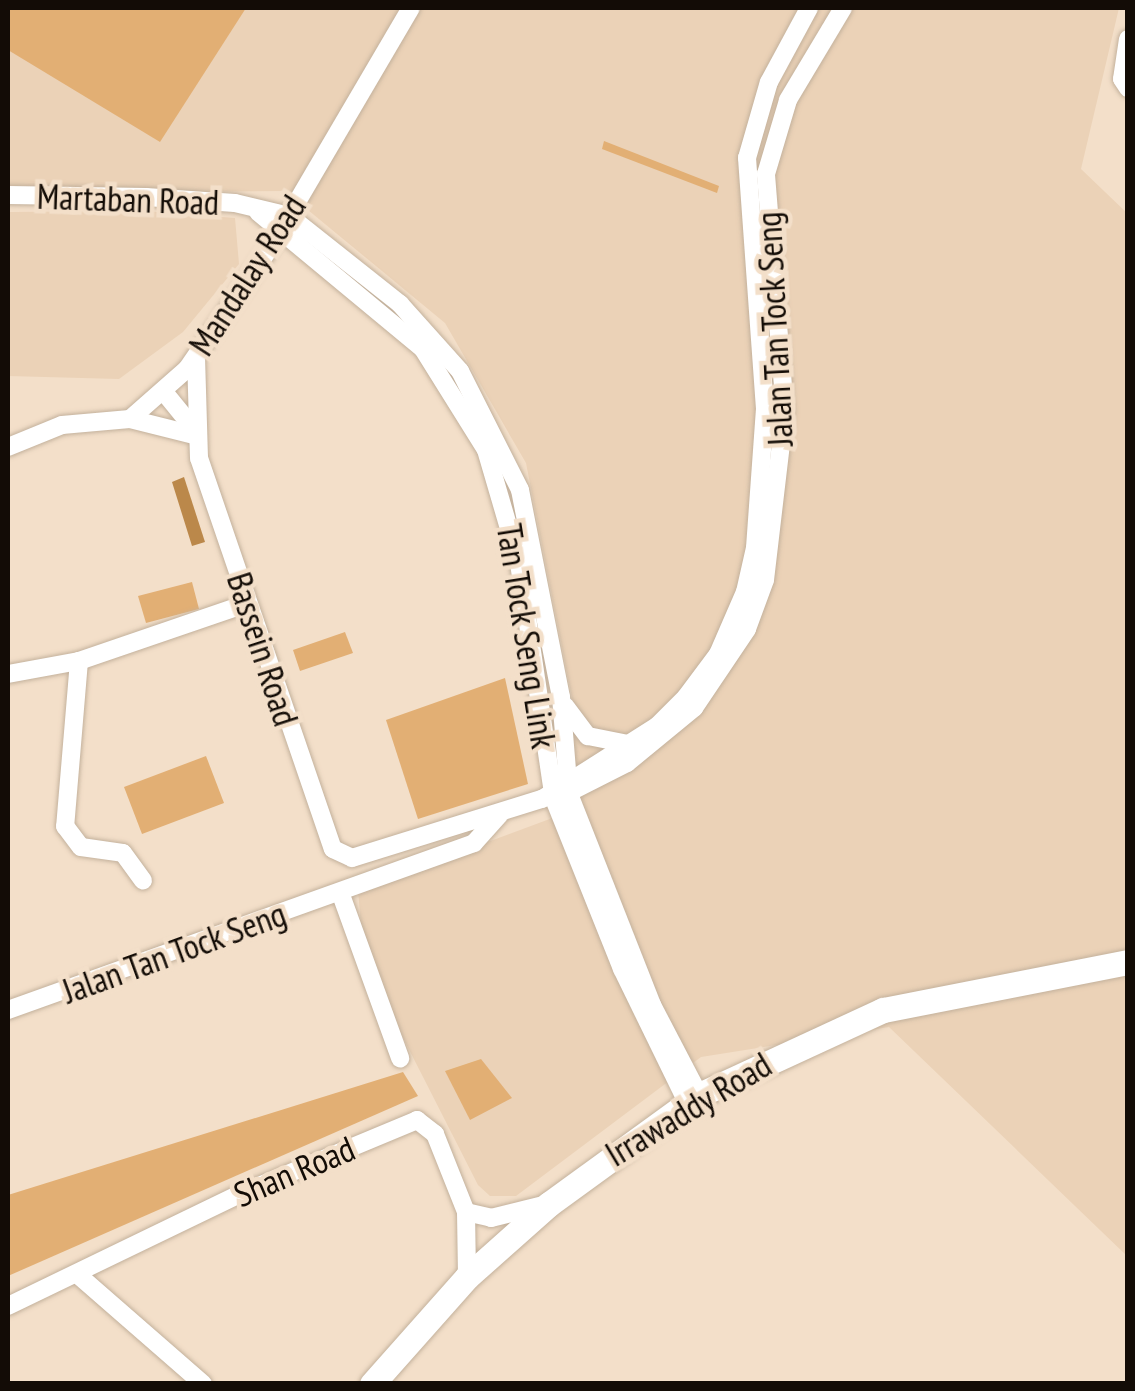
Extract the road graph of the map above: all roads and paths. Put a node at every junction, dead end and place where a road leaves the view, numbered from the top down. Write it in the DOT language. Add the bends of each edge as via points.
graph roads {
  1 [pos="412,8"];
  2 [pos="809,8"];
  3 [pos="843,8"];
  4 [pos="1128,39"];
  5 [pos="1128,88"];
  6 [pos="8,195"];
  7 [pos="286,223"];
  8 [pos="196,356"];
  9 [pos="164,392"];
  10 [pos="130,419"];
  11 [pos="198,436"];
  12 [pos="8,447"];
  13 [pos="248,603"];
  14 [pos="79,661"];
  15 [pos="8,674"];
  16 [pos="560,696"];
  17 [pos="628,744"];
  18 [pos="556,792"];
  19 [pos="499,815"];
  20 [pos="343,855"];
  21 [pos="143,881"];
  22 [pos="340,892"];
  23 [pos="1128,962"];
  24 [pos="1082,973"];
  25 [pos="1128,978"];
  26 [pos="8,1010"];
  27 [pos="400,1058"];
  28 [pos="693,1098"];
  29 [pos="549,1204"];
  30 [pos="466,1212"];
  31 [pos="77,1274"];
  32 [pos="467,1277"];
  33 [pos="8,1306"];
  34 [pos="203,1384"];
  35 [pos="372,1384"];
  1 -- 7 [label="street, Mandalay Road"];
  2 -- 17 [label="street, Jalan Tan Tock Seng" via="770,82 747,158 766,410 745,592 709,669 657,726"];
  3 -- 18 [label="street, Jalan Tan Tock Seng" via="788,100 766,174 785,410 765,580 738,646 694,708 627,763"];
  4 -- 5 [label="street" via="1122,79"];
  6 -- 7 [label="street, Martaban Road" via="249,206"];
  7 -- 8 [label="street, Mandalay Road"];
  7 -- 16 [label="street, Tan Tock Seng Link" via="400,304 442,348 485,411 520,490"];
  7 -- 18 [label="street, Tan Tock Seng Link" via="423,350 486,450 520,567"];
  8 -- 9 [label="street, Mandalay Road"];
  8 -- 11 [label="street, Bassein Road"];
  9 -- 10 [label="street, Mandalay Road"];
  9 -- 11 [label="street, Bassein Road"];
  10 -- 11 [label="street"];
  10 -- 12 [label="street" via="62,426"];
  11 -- 13 [label="street, Bassein Road" via="199,458"];
  13 -- 14 [label="street"];
  13 -- 20 [label="street, Bassein Road" via="333,849"];
  14 -- 15 [label="street"];
  14 -- 21 [label="street" via="65,826 82,848 123,853"];
  16 -- 17 [label="street, Tan Tock Seng Link" via="573,724 588,736"];
  16 -- 18 [label="street, Tan Tock Seng Link"];
  17 -- 18 [label="street, Jalan Tan Tock Seng"];
  18 -- 19 [label="street, Jalan Tan Tock Seng"];
  18 -- 28 [label="street, Tan Tock Seng Link"];
  19 -- 20 [label="street, Jalan Tan Tock Seng"];
  19 -- 22 [label="street, Jalan Tan Tock Seng" via="474,843"];
  22 -- 26 [label="street, Jalan Tan Tock Seng"];
  22 -- 27 [label="street"];
  23 -- 24 [label="street, Irrawaddy Road"];
  24 -- 25 [label="street, Irrawaddy Road"];
  24 -- 28 [label="street, Irrawaddy Road" via="966,989 883,1010"];
  28 -- 29 [label="street, Irrawaddy Road"];
  29 -- 30 [label="street" via="491,1218"];
  29 -- 32 [label="street, Irrawaddy Road"];
  30 -- 31 [label="street, Shan Road" via="435,1134 409,1120"];
  30 -- 32 [label="street, Shan Road"];
  31 -- 33 [label="street, Shan Road"];
  31 -- 34 [label="street"];
  32 -- 35 [label="street, Irrawaddy Road"];
}
